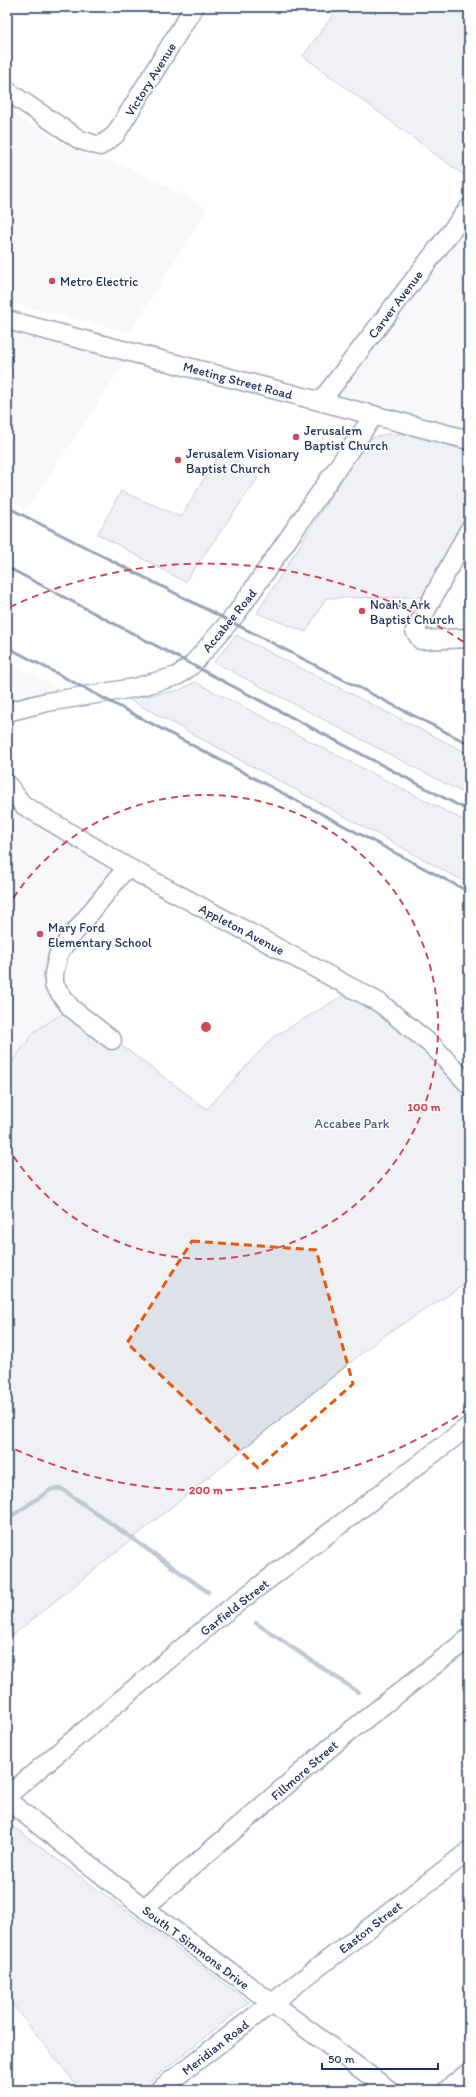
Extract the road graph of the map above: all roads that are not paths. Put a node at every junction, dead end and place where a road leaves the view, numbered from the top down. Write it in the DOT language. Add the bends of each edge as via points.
graph roads {
  1 [pos="194,7"];
  2 [pos="7,91"];
  3 [pos="469,209"];
  4 [pos="7,320"];
  5 [pos="321,401"];
  6 [pos="374,415"];
  7 [pos="469,440"];
  8 [pos="469,530"];
  9 [pos="469,638"];
  10 [pos="7,712"];
  11 [pos="7,784"];
  12 [pos="127,868"];
  13 [pos="112,1040"];
  14 [pos="469,1085"];
  15 [pos="467,1431"];
  16 [pos="469,1638"];
  17 [pos="7,1796"];
  18 [pos="7,1800"];
  19 [pos="469,1850"];
  20 [pos="144,1908"];
  21 [pos="271,2003"];
  22 [pos="469,2072"];
  23 [pos="159,2090"];
  24 [pos="389,2090"];
  25 [pos="447,2090"];
  1 -- 2 [label="street, Victory Avenue" via="115,135 100,146 80,140"];
  3 -- 5 [label="street, Carver Avenue"];
  4 -- 5 [label="street, Meeting Street Road"];
  5 -- 6 [label="street, Meeting Street Road"];
  6 -- 7 [label="street, Meeting Street Road"];
  6 -- 10 [label="street, Accabee Road" via="236,614 192,665 177,676 134,688 47,702"];
  8 -- 9 [label="street" via="415,631 421,640"];
  11 -- 12 [label="street, Appleton Avenue" via="23,805"];
  12 -- 13 [label="street" via="59,952 54,973 54,985 71,1008"];
  12 -- 14 [label="street, Appleton Avenue" via="380,1003 434,1047"];
  15 -- 17 [label="street, Garfield Street" via="219,1617"];
  16 -- 20 [label="street, Fillmore Street" via="340,1739"];
  18 -- 20 [label="street, South T Simmons Drive"];
  19 -- 21 [label="street, Easton Street"];
  20 -- 21 [label="street, South T Simmons Drive"];
  21 -- 23 [label="street, Meridian Road"];
  21 -- 24 [label="street, South T Simmons Drive"];
  22 -- 25 [label="street"];
}
